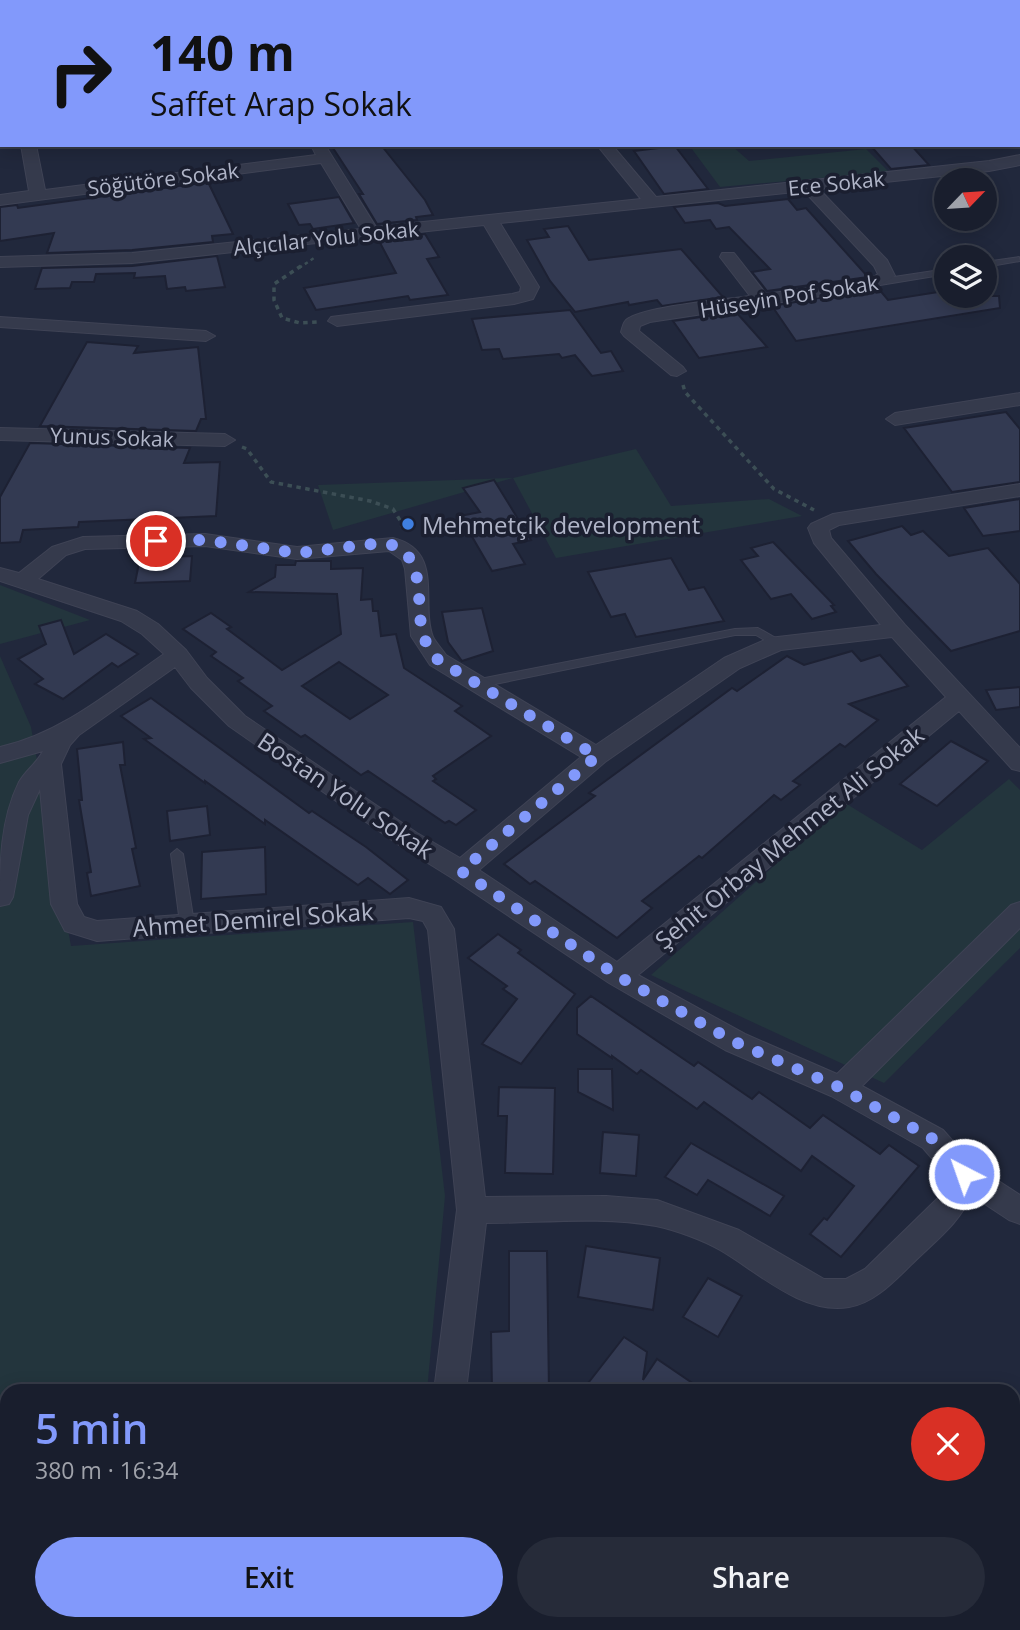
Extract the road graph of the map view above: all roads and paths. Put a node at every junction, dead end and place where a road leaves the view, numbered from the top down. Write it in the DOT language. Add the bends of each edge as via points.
graph roads {
  1 [pos="28,147"];
  2 [pos="612,147"];
  3 [pos="321,152"];
  4 [pos="1020,160"];
  5 [pos="808,186"];
  6 [pos="38,195"];
  7 [pos="0,200"];
  8 [pos="652,202"];
  9 [pos="490,221"];
  10 [pos="372,233"];
  11 [pos="321,256"];
  12 [pos="728,257"];
  13 [pos="1019,259"];
  14 [pos="0,262"];
  15 [pos="997,263"];
  16 [pos="934,273"];
  17 [pos="874,283"];
  18 [pos="762,300"];
  19 [pos="337,321"];
  20 [pos="0,322"];
  21 [pos="206,336"];
  22 [pos="677,371"];
  23 [pos="1020,399"];
  24 [pos="895,419"];
  25 [pos="0,434"];
  26 [pos="225,440"];
  27 [pos="1020,490"];
  28 [pos="826,524"];
  29 [pos="393,544"];
  30 [pos="0,574"];
  31 [pos="21,582"];
  32 [pos="897,630"];
  33 [pos="776,643"];
  34 [pos="178,655"];
  35 [pos="480,683"];
  36 [pos="960,698"];
  37 [pos="71,729"];
  38 [pos="0,755"];
  39 [pos="597,756"];
  40 [pos="1020,763"];
  41 [pos="49,764"];
  42 [pos="177,854"];
  43 [pos="461,871"];
  44 [pos="0,897"];
  45 [pos="1020,912"];
  46 [pos="187,923"];
  47 [pos="618,976"];
  48 [pos="841,1088"];
  49 [pos="964,1174"];
  50 [pos="472,1210"];
  51 [pos="1020,1211"];
  52 [pos="451,1384"];
  1 -- 6 [label="street"];
  2 -- 8 [label="street"];
  3 -- 6 [label="street, Söğütöre Sokak"];
  3 -- 10 [label="street"];
  4 -- 5 [label="street, Ece Sokak"];
  5 -- 8 [label="street, Ece Sokak"];
  5 -- 17 [label="street" via="881,264 887,276"];
  6 -- 7 [label="street, Söğütöre Sokak"];
  8 -- 9 [label="street, Alçıcılar Yolu Sokak"];
  9 -- 10 [label="street, Alçıcılar Yolu Sokak"];
  9 -- 19 [label="street" via="530,287 527,295"];
  10 -- 14 [label="street, Alçıcılar Yolu Sokak" via="132,258"];
  11 -- 19 [label="path" via="274,284 274,300 282,318 300,324"];
  12 -- 18 [label="street"];
  13 -- 15 [label="lane"];
  16 -- 17 [label="lane, Hüseyin Pof Sokak"];
  17 -- 18 [label="street, Hüseyin Pof Sokak"];
  18 -- 22 [label="street, Hüseyin Pof Sokak" via="632,323 630,332"];
  20 -- 21 [label="street"];
  22 -- 28 [label="path" via="685,392 774,489"];
  23 -- 24 [label="street"];
  25 -- 26 [label="street, Yunus Sokak"];
  26 -- 29 [label="path" via="247,449 271,482 393,509 403,525"];
  27 -- 28 [label="street"];
  28 -- 32 [label="street" via="821,539"];
  29 -- 31 [label="street" via="297,553 205,540 83,543 59,551"];
  29 -- 35 [label="street" via="411,557 416,569 422,636 438,660"];
  30 -- 31 [label="street, Bostan Yolu Sokak"];
  31 -- 34 [label="street, Bostan Yolu Sokak" via="130,616"];
  32 -- 33 [label="street"];
  32 -- 36 [label="street"];
  33 -- 35 [label="lane" via="758,631 736,632"];
  33 -- 39 [label="street" via="732,663"];
  34 -- 37 [label="street"];
  34 -- 43 [label="street, Bostan Yolu Sokak" via="237,720"];
  35 -- 39 [label="street"];
  36 -- 40 [label="street"];
  36 -- 47 [label="street, Şehit Orbay Mehmet Ali Sokak"];
  37 -- 38 [label="street" via="30,748"];
  37 -- 41 [label="street"];
  39 -- 43 [label="street"];
  41 -- 44 [label="street" via="30,784 16,815"];
  41 -- 46 [label="street, Ahmet Demirel Sokak" via="64,904 74,924 97,931"];
  42 -- 46 [label="lane"];
  43 -- 47 [label="street, Bostan Yolu Sokak"];
  45 -- 48 [label="street"];
  46 -- 50 [label="street, Ahmet Demirel Sokak" via="409,908 432,914 441,929"];
  47 -- 48 [label="street, Bostan Yolu Sokak" via="735,1042"];
  48 -- 49 [label="street, Bostan Yolu Sokak" via="933,1139"];
  49 -- 50 [label="street" via="953,1203 876,1279 849,1293 822,1293 728,1239 657,1213"];
  49 -- 51 [label="street, Bostan Yolu Sokak"];
  50 -- 52 [label="street"];
}
